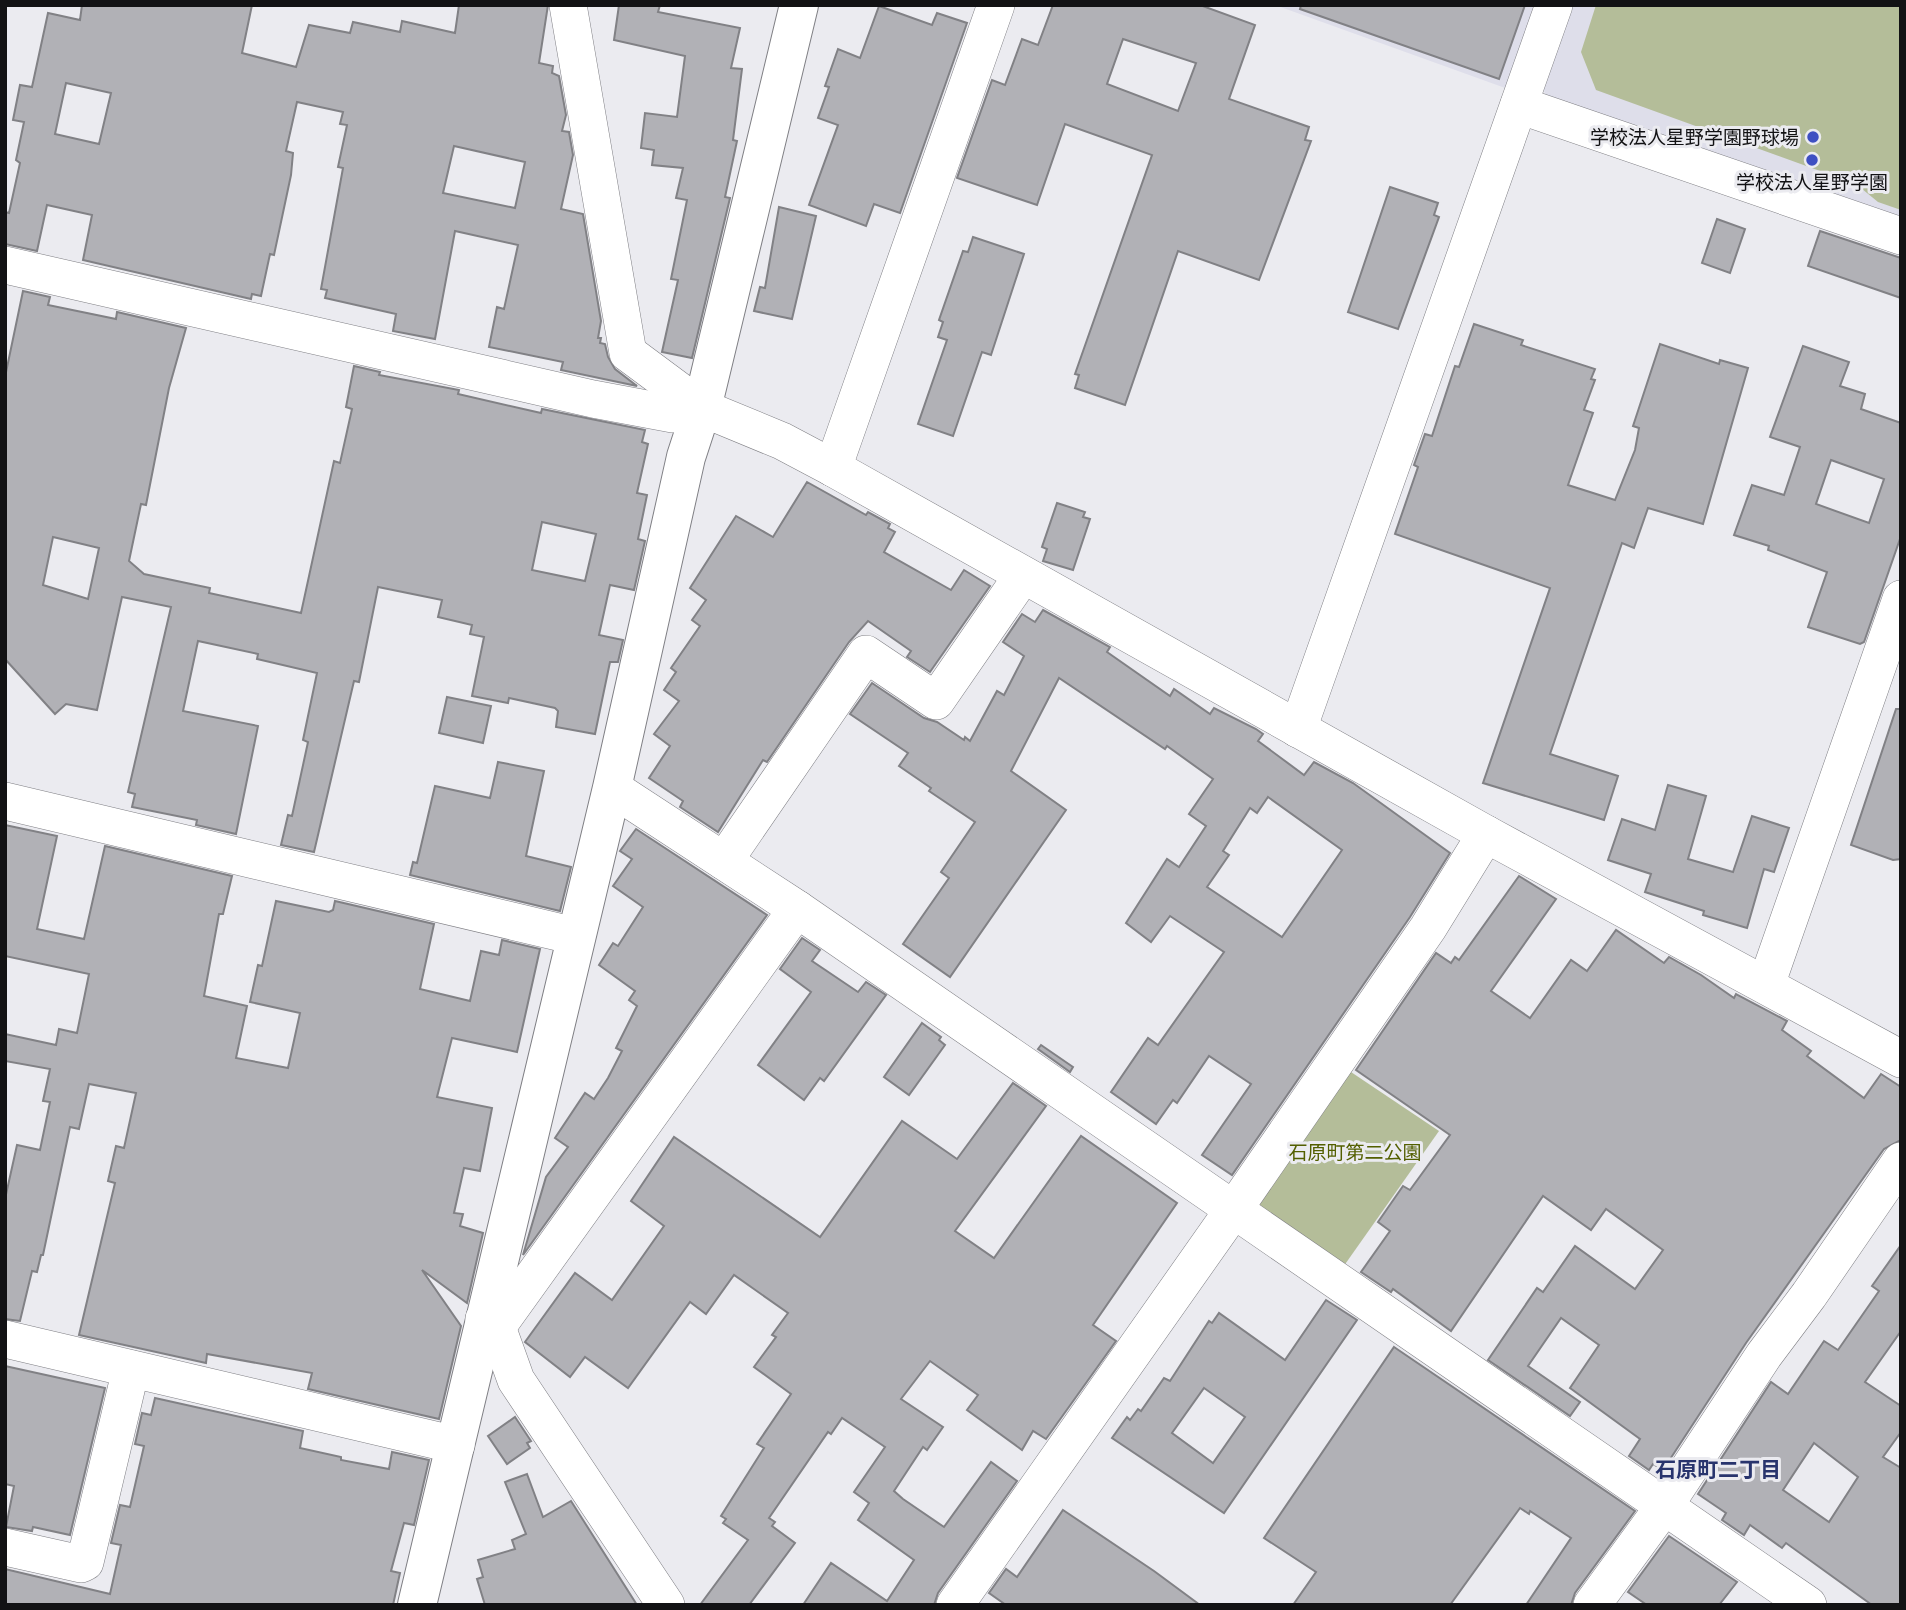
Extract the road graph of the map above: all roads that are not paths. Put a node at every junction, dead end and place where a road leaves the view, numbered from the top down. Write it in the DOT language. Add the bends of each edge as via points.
graph roads {
  1 [pos="568,5"];
  2 [pos="799,5"];
  3 [pos="996,5"];
  4 [pos="1555,5"];
  5 [pos="1518,105"];
  6 [pos="1901,236"];
  7 [pos="5,265"];
  8 [pos="702,408"];
  9 [pos="833,468"];
  10 [pos="1023,575"];
  11 [pos="1901,599"];
  12 [pos="1298,729"];
  13 [pos="612,788"];
  14 [pos="5,801"];
  15 [pos="1486,835"];
  16 [pos="724,861"];
  17 [pos="797,908"];
  18 [pos="575,936"];
  19 [pos="1766,985"];
  20 [pos="1901,1059"];
  21 [pos="1901,1161"];
  22 [pos="1234,1209"];
  23 [pos="491,1323"];
  24 [pos="5,1339"];
  25 [pos="131,1369"];
  26 [pos="456,1445"];
  27 [pos="1665,1506"];
  28 [pos="5,1547"];
  29 [pos="416,1605"];
  30 [pos="666,1605"];
  31 [pos="955,1605"];
  32 [pos="1592,1605"];
  33 [pos="1808,1605"];
  1 -- 8 [label="street" via="628,353"];
  2 -- 8 [label="street"];
  3 -- 9 [label="street"];
  4 -- 5 [label="street"];
  5 -- 6 [label="street"];
  5 -- 12 [label="street"];
  7 -- 8 [label="street" via="593,399 673,414"];
  8 -- 9 [label="street"];
  8 -- 13 [label="street" via="686,457"];
  9 -- 10 [label="street"];
  10 -- 12 [label="street"];
  10 -- 16 [label="street" via="936,701 866,654"];
  11 -- 19 [label="street"];
  12 -- 15 [label="street"];
  13 -- 16 [label="street"];
  13 -- 18 [label="street"];
  14 -- 18 [label="street"];
  15 -- 19 [label="street"];
  15 -- 22 [label="street" via="1428,928"];
  16 -- 17 [label="street"];
  17 -- 22 [label="street"];
  17 -- 23 [label="street"];
  18 -- 23 [label="street"];
  19 -- 20 [label="street"];
  21 -- 27 [label="street" via="1764,1355"];
  22 -- 27 [label="street"];
  22 -- 31 [label="street"];
  23 -- 26 [label="street"];
  23 -- 30 [label="street" via="516,1380"];
  24 -- 25 [label="street"];
  25 -- 26 [label="street"];
  25 -- 28 [label="street" via="85,1562"];
  26 -- 29 [label="street"];
  27 -- 32 [label="street"];
  27 -- 33 [label="street"];
}
